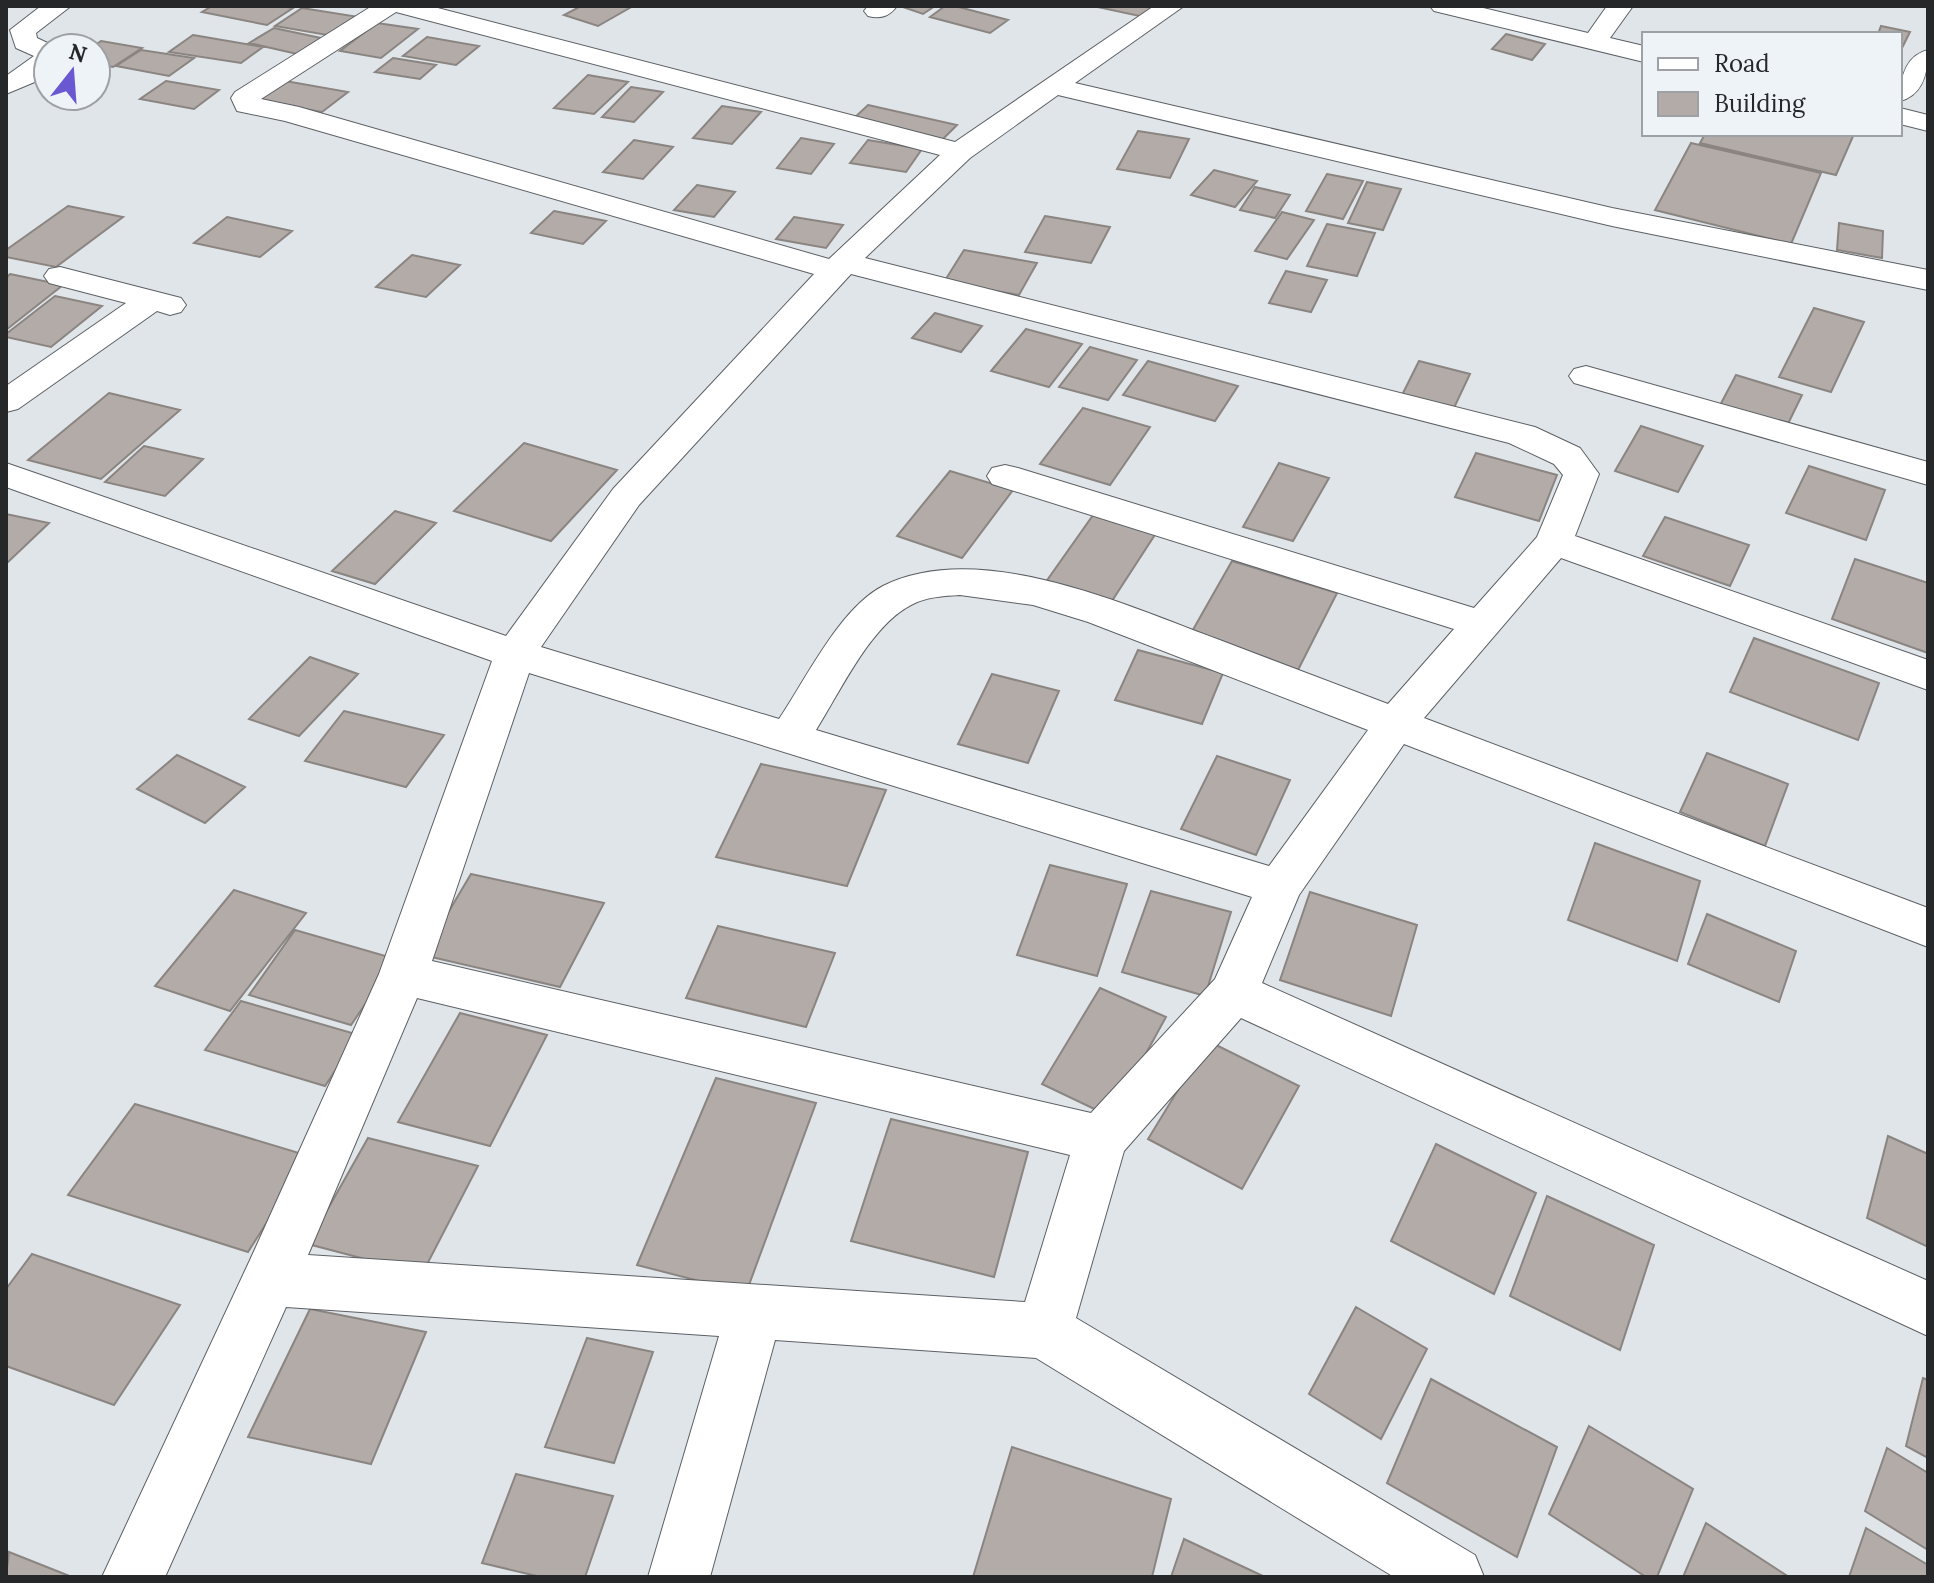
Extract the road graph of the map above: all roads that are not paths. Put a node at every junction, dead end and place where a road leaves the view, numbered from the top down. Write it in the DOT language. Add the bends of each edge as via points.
graph roads {
  1 [pos="58,6"];
  2 [pos="389,6"];
  3 [pos="401,6"];
  4 [pos="1171,6"];
  5 [pos="1443,6"];
  6 [pos="1620,6"];
  7 [pos="1594,42"];
  8 [pos="32,46"];
  9 [pos="1642,54"];
  10 [pos="1928,58"];
  11 [pos="32,71"];
  12 [pos="6,86"];
  13 [pos="1053,86"];
  14 [pos="1902,90"];
  15 [pos="1902,116"];
  16 [pos="1928,123"];
  17 [pos="960,152"];
  18 [pos="840,266"];
  19 [pos="60,276"];
  20 [pos="1928,280"];
  21 [pos="1586,376"];
  22 [pos="6,402"];
  23 [pos="6,474"];
  24 [pos="1928,474"];
  25 [pos="1005,476"];
  26 [pos="1554,542"];
  27 [pos="1482,624"];
  28 [pos="515,654"];
  29 [pos="1928,675"];
  30 [pos="1396,722"];
  31 [pos="789,738"];
  32 [pos="1279,887"];
  33 [pos="1928,928"];
  34 [pos="403,974"];
  35 [pos="1234,992"];
  36 [pos="1101,1139"];
  37 [pos="270,1279"];
  38 [pos="1928,1309"];
  39 [pos="754,1312"];
  40 [pos="1044,1331"];
  41 [pos="133,1577"];
  42 [pos="679,1577"];
  43 [pos="1453,1577"];
  1 -- 8 [label="street" via="23,30 25,42"];
  2 -- 18 [label="street" via="276,76 245,98 247,105"];
  3 -- 17 [label="street"];
  4 -- 13 [label="street"];
  5 -- 7 [label="street"];
  6 -- 7 [label="street"];
  7 -- 9 [label="street"];
  10 -- 14 [label="street"];
  11 -- 12 [label="street"];
  13 -- 17 [label="street"];
  13 -- 20 [label="street" via="1612,217"];
  15 -- 16 [label="street"];
  17 -- 18 [label="street"];
  18 -- 26 [label="street" via="1522,435 1567,456 1581,474"];
  18 -- 28 [label="street" via="626,497"];
  19 -- 22 [label="street" via="166,304"];
  21 -- 24 [label="street"];
  23 -- 28 [label="street"];
  25 -- 27 [label="street"];
  26 -- 27 [label="street"];
  26 -- 29 [label="street"];
  27 -- 30 [label="street"];
  28 -- 31 [label="street"];
  28 -- 34 [label="street"];
  30 -- 31 [label="street" via="1066,601 1000,585 921,584 895,595 872,615"];
  30 -- 32 [label="street"];
  30 -- 33 [label="street"];
  31 -- 32 [label="street"];
  32 -- 35 [label="street"];
  34 -- 36 [label="street"];
  34 -- 37 [label="street"];
  35 -- 36 [label="street"];
  35 -- 38 [label="street"];
  36 -- 40 [label="street"];
  37 -- 39 [label="street"];
  37 -- 41 [label="street"];
  39 -- 40 [label="street"];
  39 -- 42 [label="street"];
  40 -- 43 [label="street"];
}
